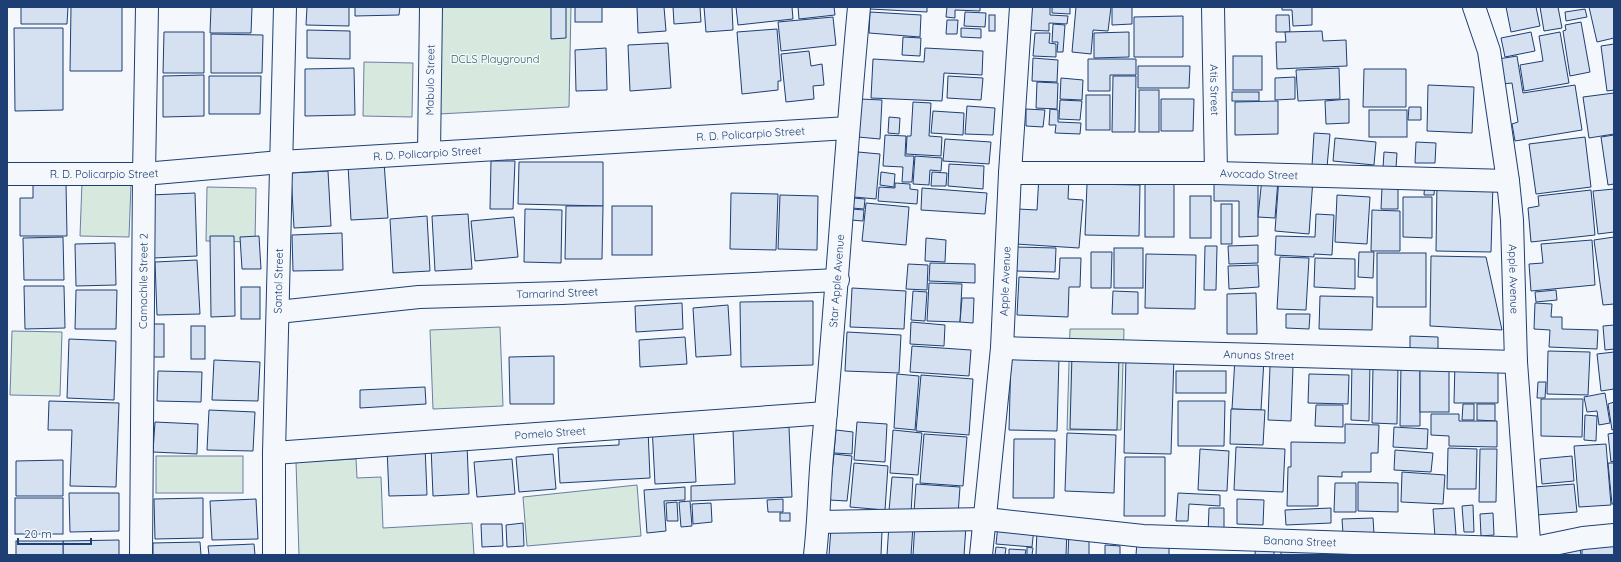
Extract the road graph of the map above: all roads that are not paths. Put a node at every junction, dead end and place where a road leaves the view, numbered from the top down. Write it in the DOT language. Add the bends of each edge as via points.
graph roads {
  1 [pos="147,7"];
  2 [pos="284,7"];
  3 [pos="431,7"];
  4 [pos="859,7"];
  5 [pos="1021,7"];
  6 [pos="1213,7"];
  7 [pos="1474,7"];
  8 [pos="848,128"];
  9 [pos="429,152"];
  10 [pos="281,162"];
  11 [pos="1010,173"];
  12 [pos="1216,173"];
  13 [pos="7,174"];
  14 [pos="144,174"];
  15 [pos="1508,182"];
  16 [pos="838,280"];
  17 [pos="278,312"];
  18 [pos="1002,348"];
  19 [pos="1516,362"];
  20 [pos="826,413"];
  21 [pos="274,453"];
  22 [pos="986,519"];
  23 [pos="819,522"];
  24 [pos="1614,535"];
  25 [pos="1530,552"];
  26 [pos="141,555"];
  27 [pos="274,555"];
  28 [pos="814,555"];
  29 [pos="981,555"];
  1 -- 14 [label="street, Camachile Street 2"];
  2 -- 10 [label="street, Santol Street"];
  3 -- 9 [label="street, Mabulo Street"];
  4 -- 8 [label="street, Star Apple Avenue"];
  5 -- 11 [label="street, Apple Avenue"];
  6 -- 12 [label="street, Atis Street"];
  7 -- 15 [label="street, Apple Avenue" via="1490,51"];
  8 -- 9 [label="street, R. D. Policarpio Street"];
  8 -- 16 [label="street, Star Apple Avenue"];
  9 -- 10 [label="street, R. D. Policarpio Street"];
  10 -- 14 [label="street, R. D. Policarpio Street"];
  10 -- 17 [label="street, Santol Street"];
  11 -- 12 [label="street, Avocado Street"];
  11 -- 18 [label="street, Apple Avenue"];
  12 -- 15 [label="street, Avocado Street"];
  13 -- 14 [label="street, R. D. Policarpio Street"];
  14 -- 26 [label="street, Camachile Street 2"];
  15 -- 19 [label="street, Apple Avenue" via="1514,266"];
  16 -- 17 [label="street, Tamarind Street" via="419,297"];
  16 -- 20 [label="street, Star Apple Avenue"];
  17 -- 21 [label="street, Santol Street"];
  18 -- 19 [label="street, Anunas Street"];
  18 -- 22 [label="street, Apple Avenue"];
  19 -- 25 [label="street, Apple Avenue"];
  20 -- 21 [label="street, Pomelo Street"];
  20 -- 23 [label="street, Star Apple Avenue"];
  21 -- 27 [label="street, Santol Street"];
  22 -- 23 [label="street, Banana Street"];
  22 -- 25 [label="street, Banana Street" via="1143,536"];
  22 -- 29 [label="street, Apple Avenue"];
  23 -- 28 [label="street, Star Apple Avenue"];
  24 -- 25 [label="street, Banana Street" via="1583,538"];
}
